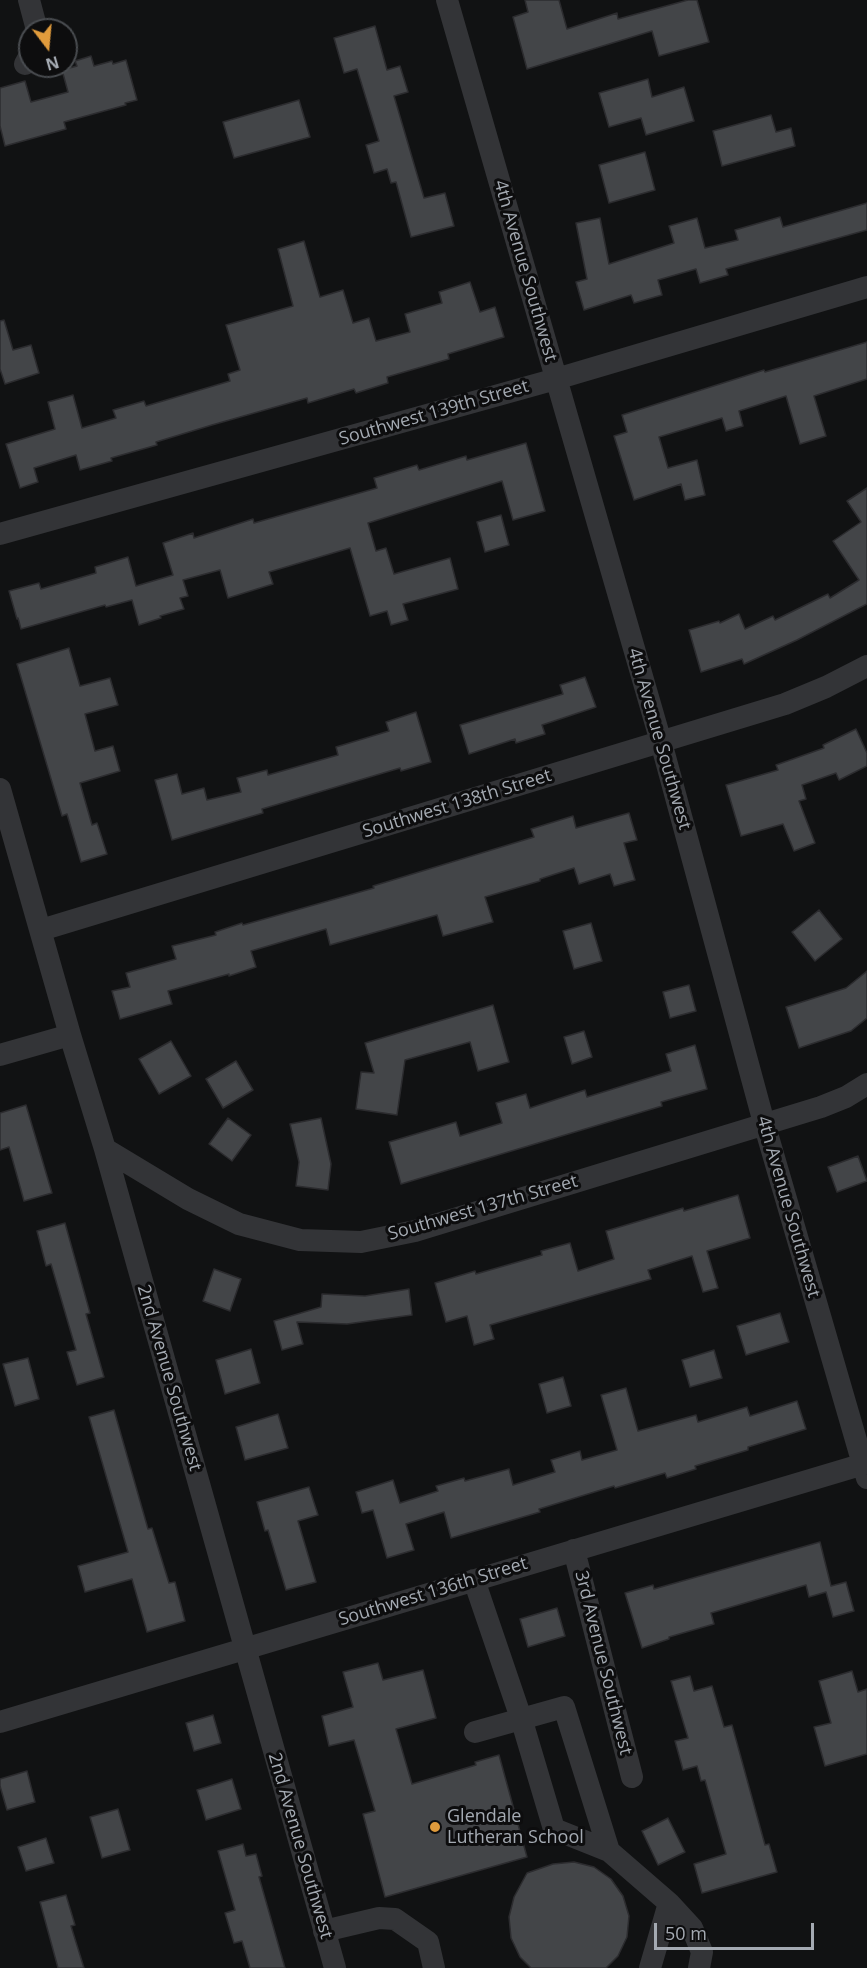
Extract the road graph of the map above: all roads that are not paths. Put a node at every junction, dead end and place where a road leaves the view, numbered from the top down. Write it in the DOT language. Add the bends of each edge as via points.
graph roads {
  1 [pos="29,0"];
  2 [pos="447,0"];
  3 [pos="34,18"];
  4 [pos="867,287"];
  5 [pos="556,379"];
  6 [pos="0,534"];
  7 [pos="867,666"];
  8 [pos="661,742"];
  9 [pos="0,789"];
  10 [pos="41,930"];
  11 [pos="70,1035"];
  12 [pos="0,1055"];
  13 [pos="867,1084"];
  14 [pos="764,1124"];
  15 [pos="105,1149"];
  16 [pos="866,1468"];
  17 [pos="574,1550"];
  18 [pos="474,1580"];
  19 [pos="244,1649"];
  20 [pos="521,1718"];
  21 [pos="0,1722"];
  22 [pos="475,1732"];
  23 [pos="632,1777"];
  24 [pos="609,1851"];
  25 [pos="669,1903"];
  26 [pos="324,1931"];
  27 [pos="335,1968"];
  28 [pos="435,1968"];
  29 [pos="650,1968"];
  30 [pos="699,1968"];
  1 -- 3 [label="street"];
  2 -- 5 [label="street, 4th Avenue Southwest"];
  4 -- 5 [label="street, Southwest 139th Street"];
  5 -- 6 [label="street, Southwest 139th Street"];
  5 -- 8 [label="street, 4th Avenue Southwest"];
  7 -- 8 [label="street, Southwest 138th Street" via="785,704"];
  8 -- 10 [label="street, Southwest 138th Street"];
  8 -- 14 [label="street, 4th Avenue Southwest"];
  9 -- 10 [label="street, 2nd Avenue Southwest"];
  10 -- 11 [label="street, 2nd Avenue Southwest"];
  11 -- 12 [label="street"];
  11 -- 15 [label="street, 2nd Avenue Southwest"];
  13 -- 14 [label="street, Southwest 137th Street" via="821,1107"];
  14 -- 15 [label="street, Southwest 137th Street" via="415,1231 361,1242 300,1240 238,1224"];
  14 -- 16 [label="street, 4th Avenue Southwest"];
  15 -- 19 [label="street, 2nd Avenue Southwest"];
  16 -- 17 [label="street, Southwest 136th Street"];
  17 -- 18 [label="street, Southwest 136th Street"];
  17 -- 23 [label="street, 3rd Avenue Southwest"];
  18 -- 19 [label="street, Southwest 136th Street"];
  18 -- 20 [label="street"];
  19 -- 21 [label="street, Southwest 136th Street"];
  19 -- 26 [label="street, 2nd Avenue Southwest"];
  20 -- 22 [label="street"];
  20 -- 24 [label="street" via="554,1829"];
  20 -- 24 [label="street" via="564,1707"];
  24 -- 25 [label="street"];
  25 -- 29 [label="street"];
  25 -- 30 [label="street" via="692,1928 702,1952"];
  26 -- 27 [label="street, 2nd Avenue Southwest"];
  26 -- 28 [label="street" via="379,1918 395,1919 428,1942"];
}
